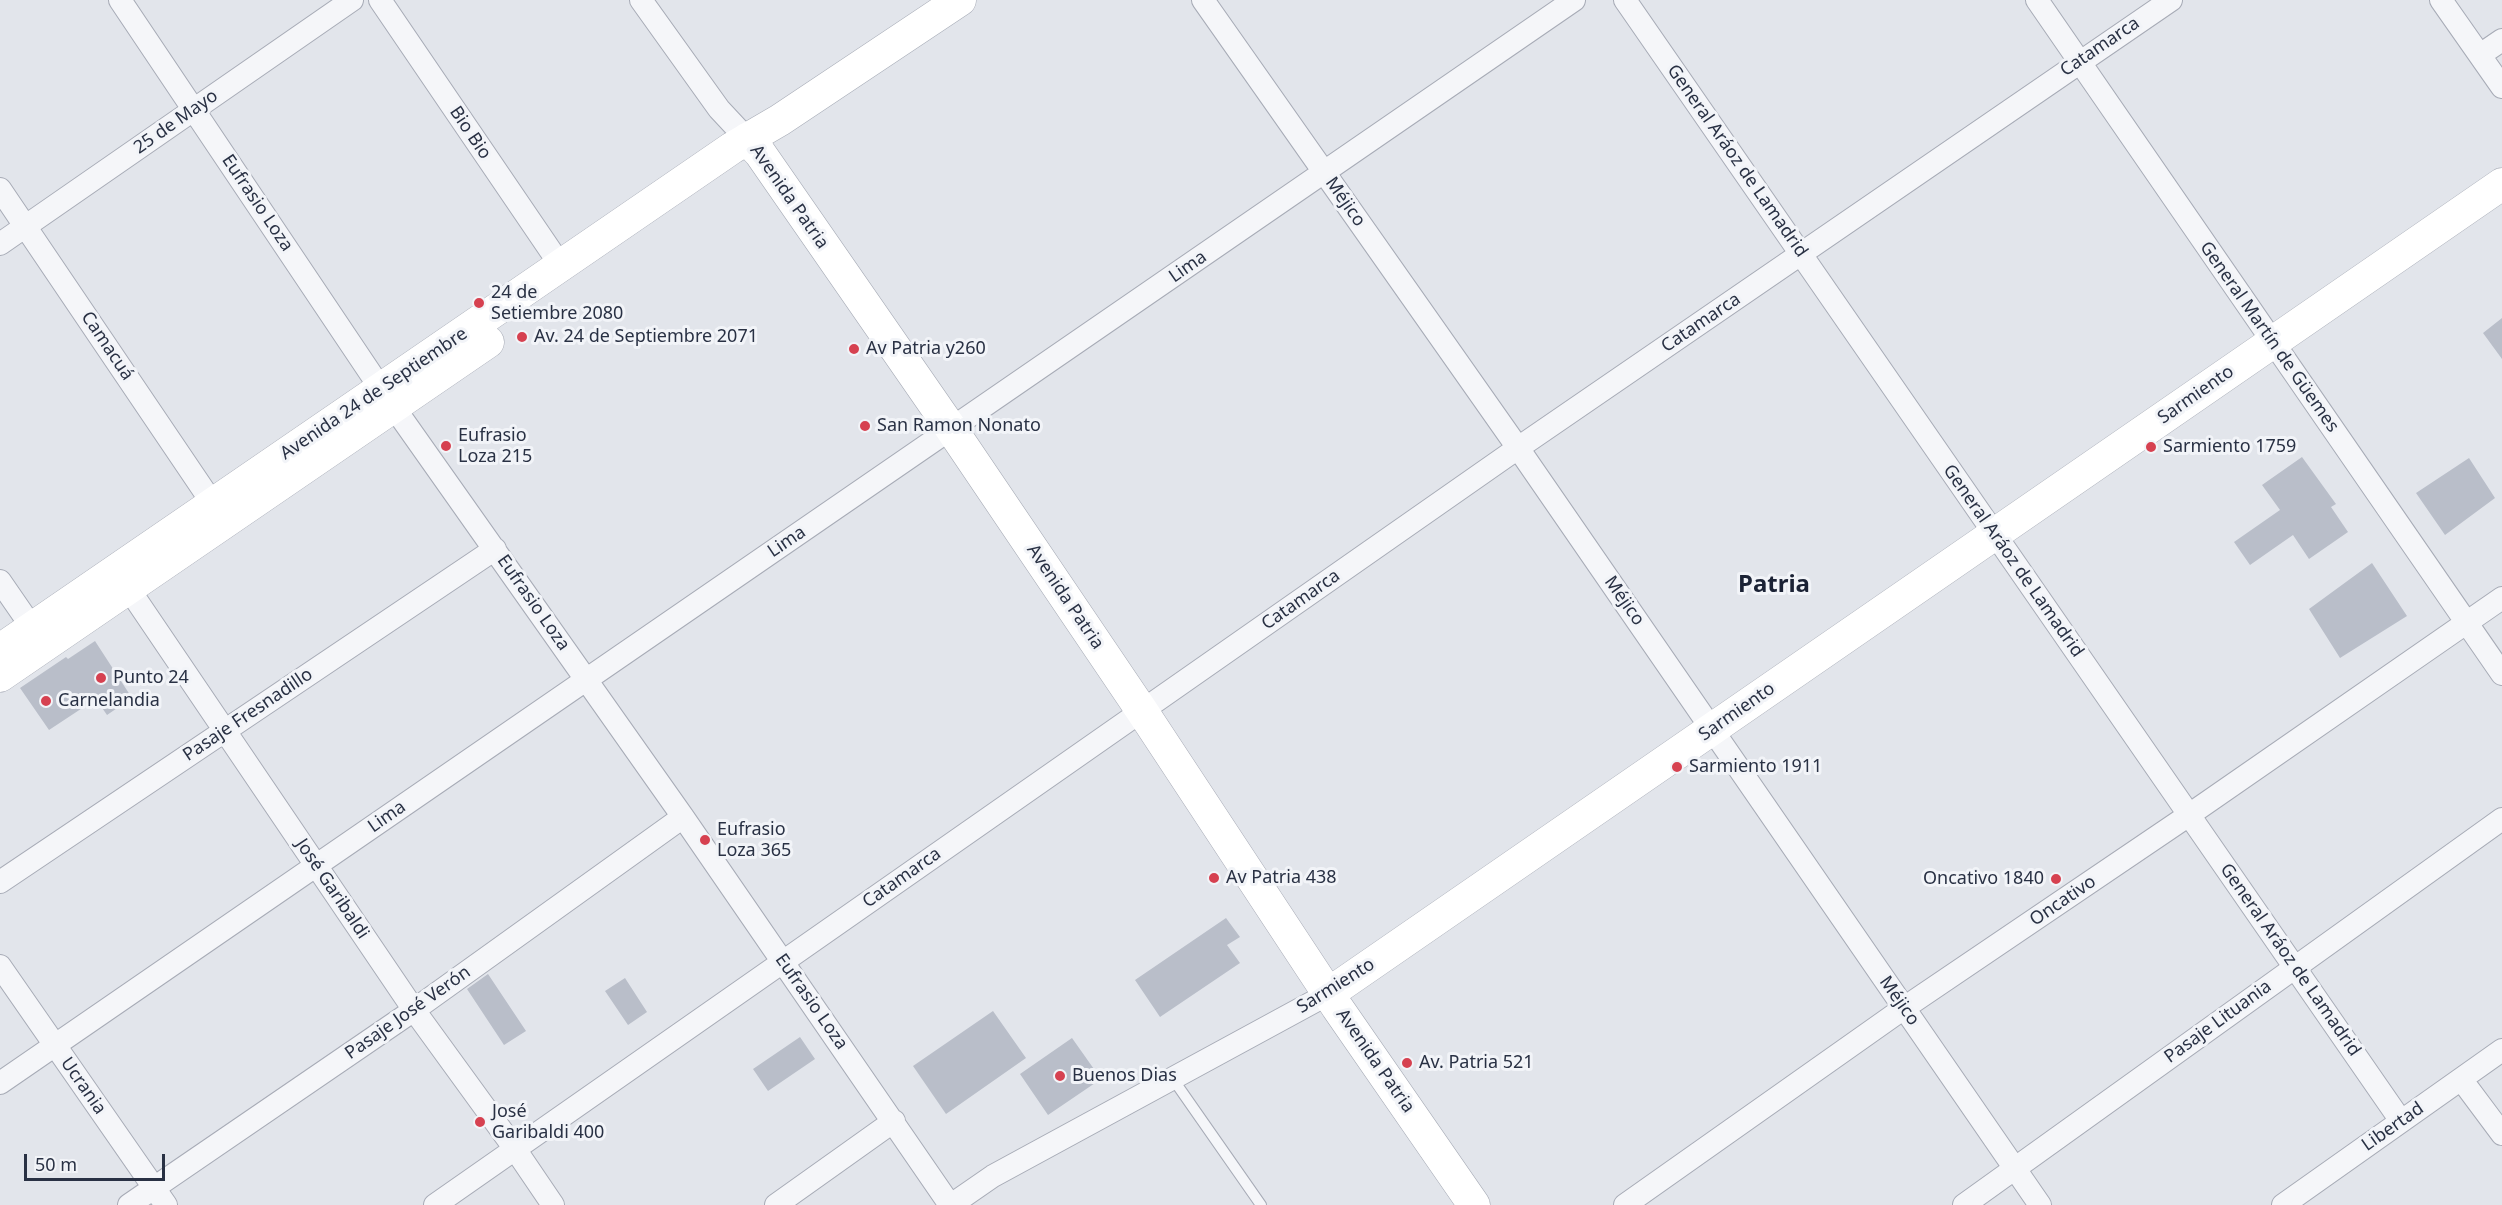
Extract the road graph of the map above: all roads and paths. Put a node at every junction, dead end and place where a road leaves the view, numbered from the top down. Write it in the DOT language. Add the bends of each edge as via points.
graph roads {
  1 [pos="120,0"];
  2 [pos="352,0"];
  3 [pos="380,0"];
  4 [pos="641,0"];
  5 [pos="1203,0"];
  6 [pos="1574,0"];
  7 [pos="1625,0"];
  8 [pos="2037,0"];
  9 [pos="2171,0"];
  10 [pos="2441,0"];
  11 [pos="944,4"];
  12 [pos="2502,40"];
  13 [pos="2480,55"];
  14 [pos="2079,61"];
  15 [pos="2502,87"];
  16 [pos="195,109"];
  17 [pos="740,157"];
  18 [pos="1324,172"];
  19 [pos="2502,184"];
  20 [pos="0,189"];
  21 [pos="26,226"];
  22 [pos="0,244"];
  23 [pos="1802,254"];
  24 [pos="561,266"];
  25 [pos="2273,342"];
  26 [pos="388,398"];
  27 [pos="944,435"];
  28 [pos="1518,448"];
  29 [pos="213,504"];
  30 [pos="1994,534"];
  31 [pos="495,549"];
  32 [pos="122,579"];
  33 [pos="0,581"];
  34 [pos="2502,598"];
  35 [pos="2466,622"];
  36 [pos="38,637"];
  37 [pos="0,650"];
  38 [pos="2502,674"];
  39 [pos="0,676"];
  40 [pos="585,679"];
  41 [pos="1134,718"];
  42 [pos="1712,729"];
  43 [pos="225,731"];
  44 [pos="2189,815"];
  45 [pos="683,817"];
  46 [pos="2502,819"];
  47 [pos="316,866"];
  48 [pos="0,882"];
  49 [pos="783,961"];
  50 [pos="0,966"];
  51 [pos="2295,968"];
  52 [pos="1321,998"];
  53 [pos="1904,1008"];
  54 [pos="414,1010"];
  55 [pos="55,1045"];
  56 [pos="2502,1050"];
  57 [pos="1173,1079"];
  58 [pos="2460,1079"];
  59 [pos="0,1083"];
  60 [pos="894,1121"];
  61 [pos="2401,1121"];
  62 [pos="2502,1134"];
  63 [pos="515,1149"];
  64 [pos="2015,1169"];
  65 [pos="160,1196"];
  66 [pos="129,1205"];
  67 [pos="435,1205"];
  68 [pos="553,1205"];
  69 [pos="776,1205"];
  70 [pos="950,1205"];
  71 [pos="1261,1205"];
  72 [pos="1453,1205"];
  73 [pos="1474,1205"];
  74 [pos="1625,1205"];
  75 [pos="1965,1205"];
  76 [pos="2040,1205"];
  77 [pos="2283,1205"];
  1 -- 16 [label="street, Eufrasio Loza"];
  2 -- 16 [label="street, 25 de Mayo"];
  3 -- 24 [label="street, Bio Bio"];
  4 -- 17 [label="street, Avenida Patria" via="719,109"];
  5 -- 18 [label="street, Méjico"];
  6 -- 18 [label="street, Lima"];
  7 -- 23 [label="street, General Aráoz de Lamadrid"];
  8 -- 14 [label="street, General Martín de Güemes"];
  9 -- 14 [label="street, Catamarca"];
  10 -- 13 [label="street"];
  11 -- 17 [label="main road, Avenida 24 de Septiembre" via="780,120"];
  12 -- 13 [label="street"];
  13 -- 15 [label="street"];
  14 -- 23 [label="street, Catamarca"];
  14 -- 25 [label="street, General Martín de Güemes"];
  16 -- 21 [label="street, 25 de Mayo"];
  16 -- 26 [label="street, Eufrasio Loza"];
  17 -- 24 [label="main road, Avenida 24 de Septiembre"];
  17 -- 26 [label="main road, Avenida 24 de Septiembre"];
  17 -- 27 [label="main road, Avenida Patria"];
  18 -- 27 [label="street, Lima"];
  18 -- 28 [label="street, Méjico"];
  19 -- 25 [label="main road, Sarmiento"];
  20 -- 21 [label="street, Camacuá"];
  21 -- 22 [label="street, 25 de Mayo"];
  21 -- 29 [label="street, Camacuá"];
  23 -- 28 [label="street, Catamarca"];
  23 -- 30 [label="street, General Aráoz de Lamadrid"];
  24 -- 26 [label="main road, Avenida 24 de Septiembre"];
  25 -- 30 [label="main road, Sarmiento"];
  25 -- 35 [label="street, General Martín de Güemes"];
  26 -- 29 [label="main road, Avenida 24 de Septiembre"];
  26 -- 31 [label="street, Eufrasio Loza"];
  26 -- 32 [label="main road, Avenida 24 de Septiembre"];
  27 -- 40 [label="street, Lima"];
  27 -- 41 [label="main road, Avenida Patria"];
  28 -- 41 [label="street, Catamarca"];
  28 -- 42 [label="street, Méjico"];
  29 -- 32 [label="main road, Avenida 24 de Septiembre"];
  30 -- 42 [label="main road, Sarmiento"];
  30 -- 44 [label="street, General Aráoz de Lamadrid"];
  31 -- 40 [label="street, Eufrasio Loza"];
  31 -- 43 [label="street, Pasaje Fresnadillo"];
  32 -- 36 [label="main road, Avenida 24 de Septiembre"];
  32 -- 43 [label="street, José Garibaldi"];
  33 -- 36 [label="street"];
  34 -- 35 [label="street, Oncativo"];
  35 -- 38 [label="street, General Martín de Güemes"];
  35 -- 44 [label="street, Oncativo"];
  36 -- 37 [label="main road, Avenida 24 de Septiembre"];
  36 -- 39 [label="main road, Avenida 24 de Septiembre"];
  40 -- 45 [label="street, Eufrasio Loza"];
  40 -- 47 [label="street, Lima"];
  41 -- 49 [label="street, Catamarca"];
  41 -- 52 [label="main road, Avenida Patria"];
  42 -- 52 [label="main road, Sarmiento"];
  42 -- 53 [label="street, Méjico"];
  43 -- 47 [label="street, José Garibaldi"];
  43 -- 48 [label="street, Pasaje Fresnadillo"];
  44 -- 51 [label="street, General Aráoz de Lamadrid"];
  44 -- 53 [label="street, Oncativo"];
  45 -- 49 [label="street, Eufrasio Loza"];
  45 -- 54 [label="street, Pasaje José Verón"];
  46 -- 51 [label="street, Pasaje Lituania"];
  47 -- 54 [label="street, José Garibaldi"];
  47 -- 55 [label="street, Lima"];
  49 -- 60 [label="street, Eufrasio Loza"];
  49 -- 63 [label="street, Catamarca"];
  50 -- 55 [label="street, Ucrania"];
  51 -- 61 [label="street, General Aráoz de Lamadrid"];
  51 -- 64 [label="street, Pasaje Lituania"];
  52 -- 57 [label="street, Sarmiento"];
  52 -- 72 [label="main road, Avenida Patria"];
  52 -- 73 [label="main road, Avenida Patria"];
  53 -- 64 [label="street, Méjico"];
  53 -- 74 [label="street, Oncativo"];
  54 -- 63 [label="street, José Garibaldi"];
  54 -- 65 [label="street, Pasaje José Verón"];
  55 -- 59 [label="street, Lima"];
  55 -- 65 [label="street, Ucrania"];
  56 -- 58 [label="street, Libertad"];
  57 -- 70 [label="street, Sarmiento" via="993,1176"];
  57 -- 71 [label="lane"];
  58 -- 61 [label="street, Libertad"];
  58 -- 62 [label="street"];
  60 -- 69 [label="street"];
  60 -- 70 [label="street, Eufrasio Loza"];
  61 -- 77 [label="street, Libertad"];
  63 -- 67 [label="street, Catamarca"];
  63 -- 68 [label="street, José Garibaldi"];
  64 -- 75 [label="street, Pasaje Lituania"];
  64 -- 76 [label="street, Méjico"];
  65 -- 66 [label="street, Pasaje José Verón"];
}
